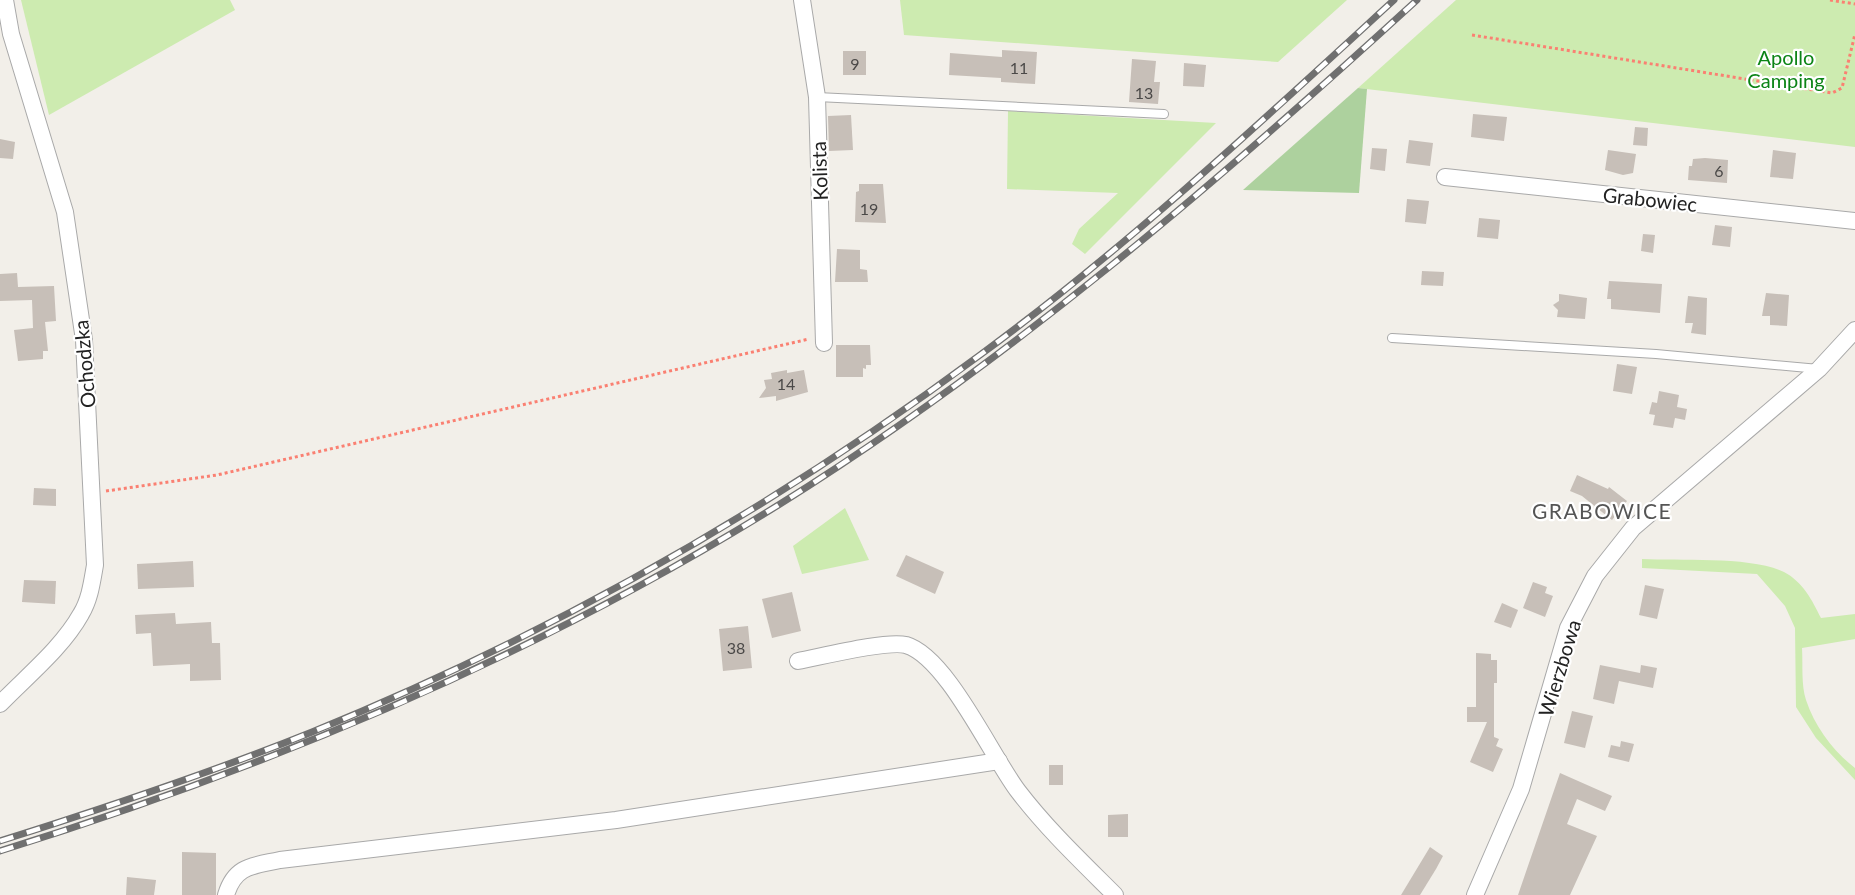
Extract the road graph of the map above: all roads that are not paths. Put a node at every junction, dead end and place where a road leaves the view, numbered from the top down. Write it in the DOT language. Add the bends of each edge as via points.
graph roads {
  1 [pos="5,0"];
  2 [pos="802,0"];
  3 [pos="6,34"];
  4 [pos="817,97"];
  5 [pos="1164,114"];
  6 [pos="1445,177"];
  7 [pos="1855,221"];
  8 [pos="1855,330"];
  9 [pos="1392,338"];
  10 [pos="824,340"];
  11 [pos="1819,369"];
  12 [pos="798,661"];
  13 [pos="0,704"];
  14 [pos="999,761"];
  15 [pos="226,895"];
  16 [pos="1115,895"];
  17 [pos="1475,895"];
  1 -- 3 [label="street, Ochodzka"];
  2 -- 4 [label="street, Kolista"];
  3 -- 13 [label="street, Ochodzka" via="65,212 84,340 95,565 91,590 81,614"];
  4 -- 5 [label="lane"];
  4 -- 10 [label="street, Kolista"];
  6 -- 7 [label="street, Grabowiec"];
  8 -- 11 [label="street, Wierzbowa"];
  9 -- 11 [label="lane" via="1656,354"];
  11 -- 17 [label="street, Wierzbowa" via="1633,528 1595,576 1568,628 1521,789"];
  12 -- 14 [label="street" via="904,645 924,655 963,703"];
  14 -- 15 [label="street" via="616,820 280,860 246,867 231,878"];
  14 -- 16 [label="street" via="1018,791"];
}
